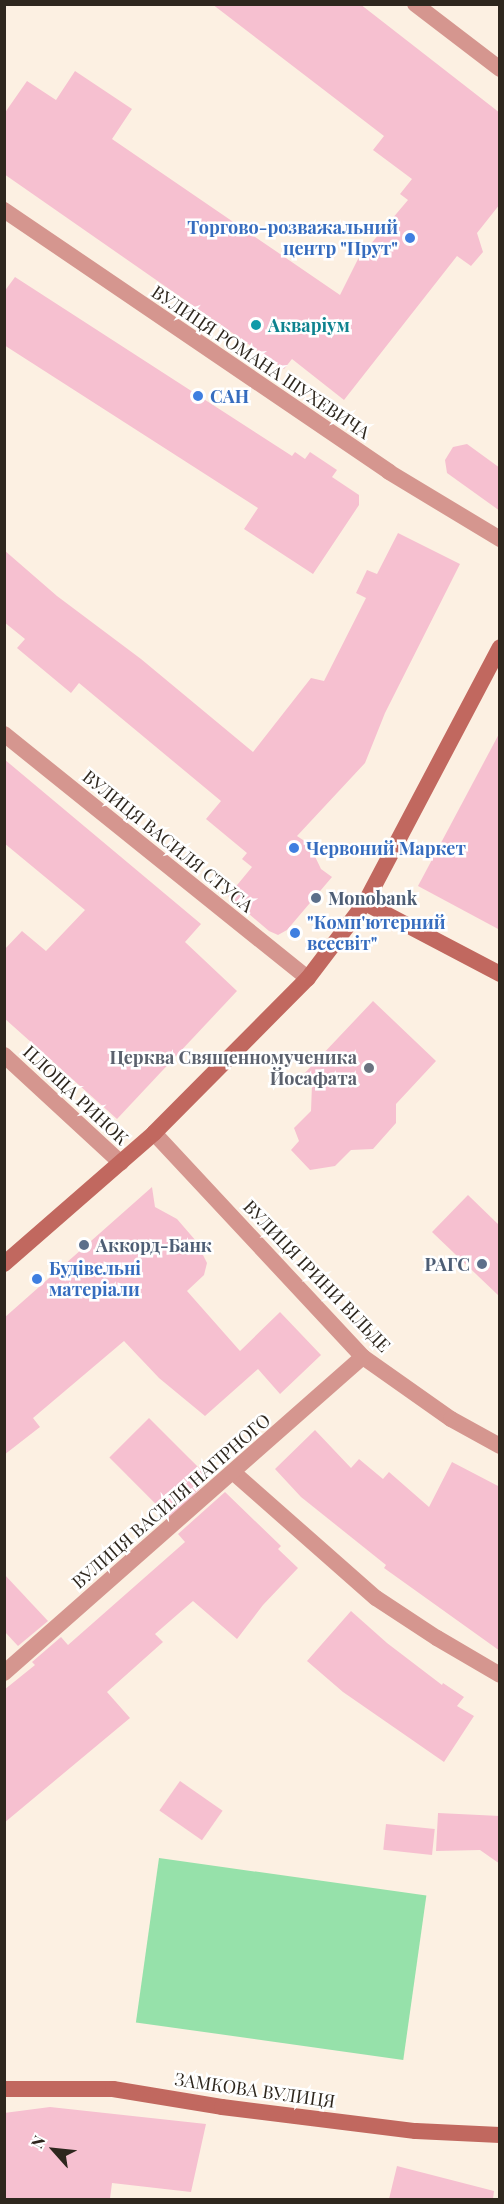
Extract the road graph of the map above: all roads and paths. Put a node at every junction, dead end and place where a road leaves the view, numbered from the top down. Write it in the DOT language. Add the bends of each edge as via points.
graph roads {
  1 [pos="415,4"];
  2 [pos="500,69"];
  3 [pos="4,210"];
  4 [pos="500,539"];
  5 [pos="500,647"];
  6 [pos="4,734"];
  7 [pos="365,903"];
  8 [pos="500,974"];
  9 [pos="308,978"];
  10 [pos="4,1055"];
  11 [pos="153,1132"];
  12 [pos="121,1163"];
  13 [pos="4,1264"];
  14 [pos="363,1357"];
  15 [pos="500,1446"];
  16 [pos="234,1473"];
  17 [pos="4,1673"];
  18 [pos="500,1675"];
  19 [pos="4,2089"];
  20 [pos="500,2135"];
  1 -- 2 [label="street"];
  3 -- 4 [label="street, ВУЛИЦЯ РОМАНА ШУХЕВИЧА" via="389,472"];
  5 -- 7 [label="main road"];
  6 -- 9 [label="street, ВУЛИЦЯ ВАСИЛЯ СТУСА"];
  7 -- 8 [label="main road"];
  7 -- 9 [label="main road"];
  9 -- 11 [label="main road"];
  10 -- 12 [label="street, ПЛОЩА РИНОК"];
  11 -- 12 [label="main road"];
  11 -- 14 [label="street, ВУЛИЦЯ ІРИНИ ВІЛЬДЕ"];
  12 -- 13 [label="main road"];
  14 -- 15 [label="street, ВУЛИЦЯ ІРИНИ ВІЛЬДЕ" via="451,1419"];
  14 -- 16 [label="street, ВУЛИЦЯ ВАСИЛЯ НАГІРНОГО"];
  16 -- 17 [label="street, ВУЛИЦЯ ВАСИЛЯ НАГІРНОГО"];
  16 -- 18 [label="street" via="376,1598"];
  19 -- 20 [label="main road, ЗАМКОВА ВУЛИЦЯ" via="112,2090 404,2130"];
}
